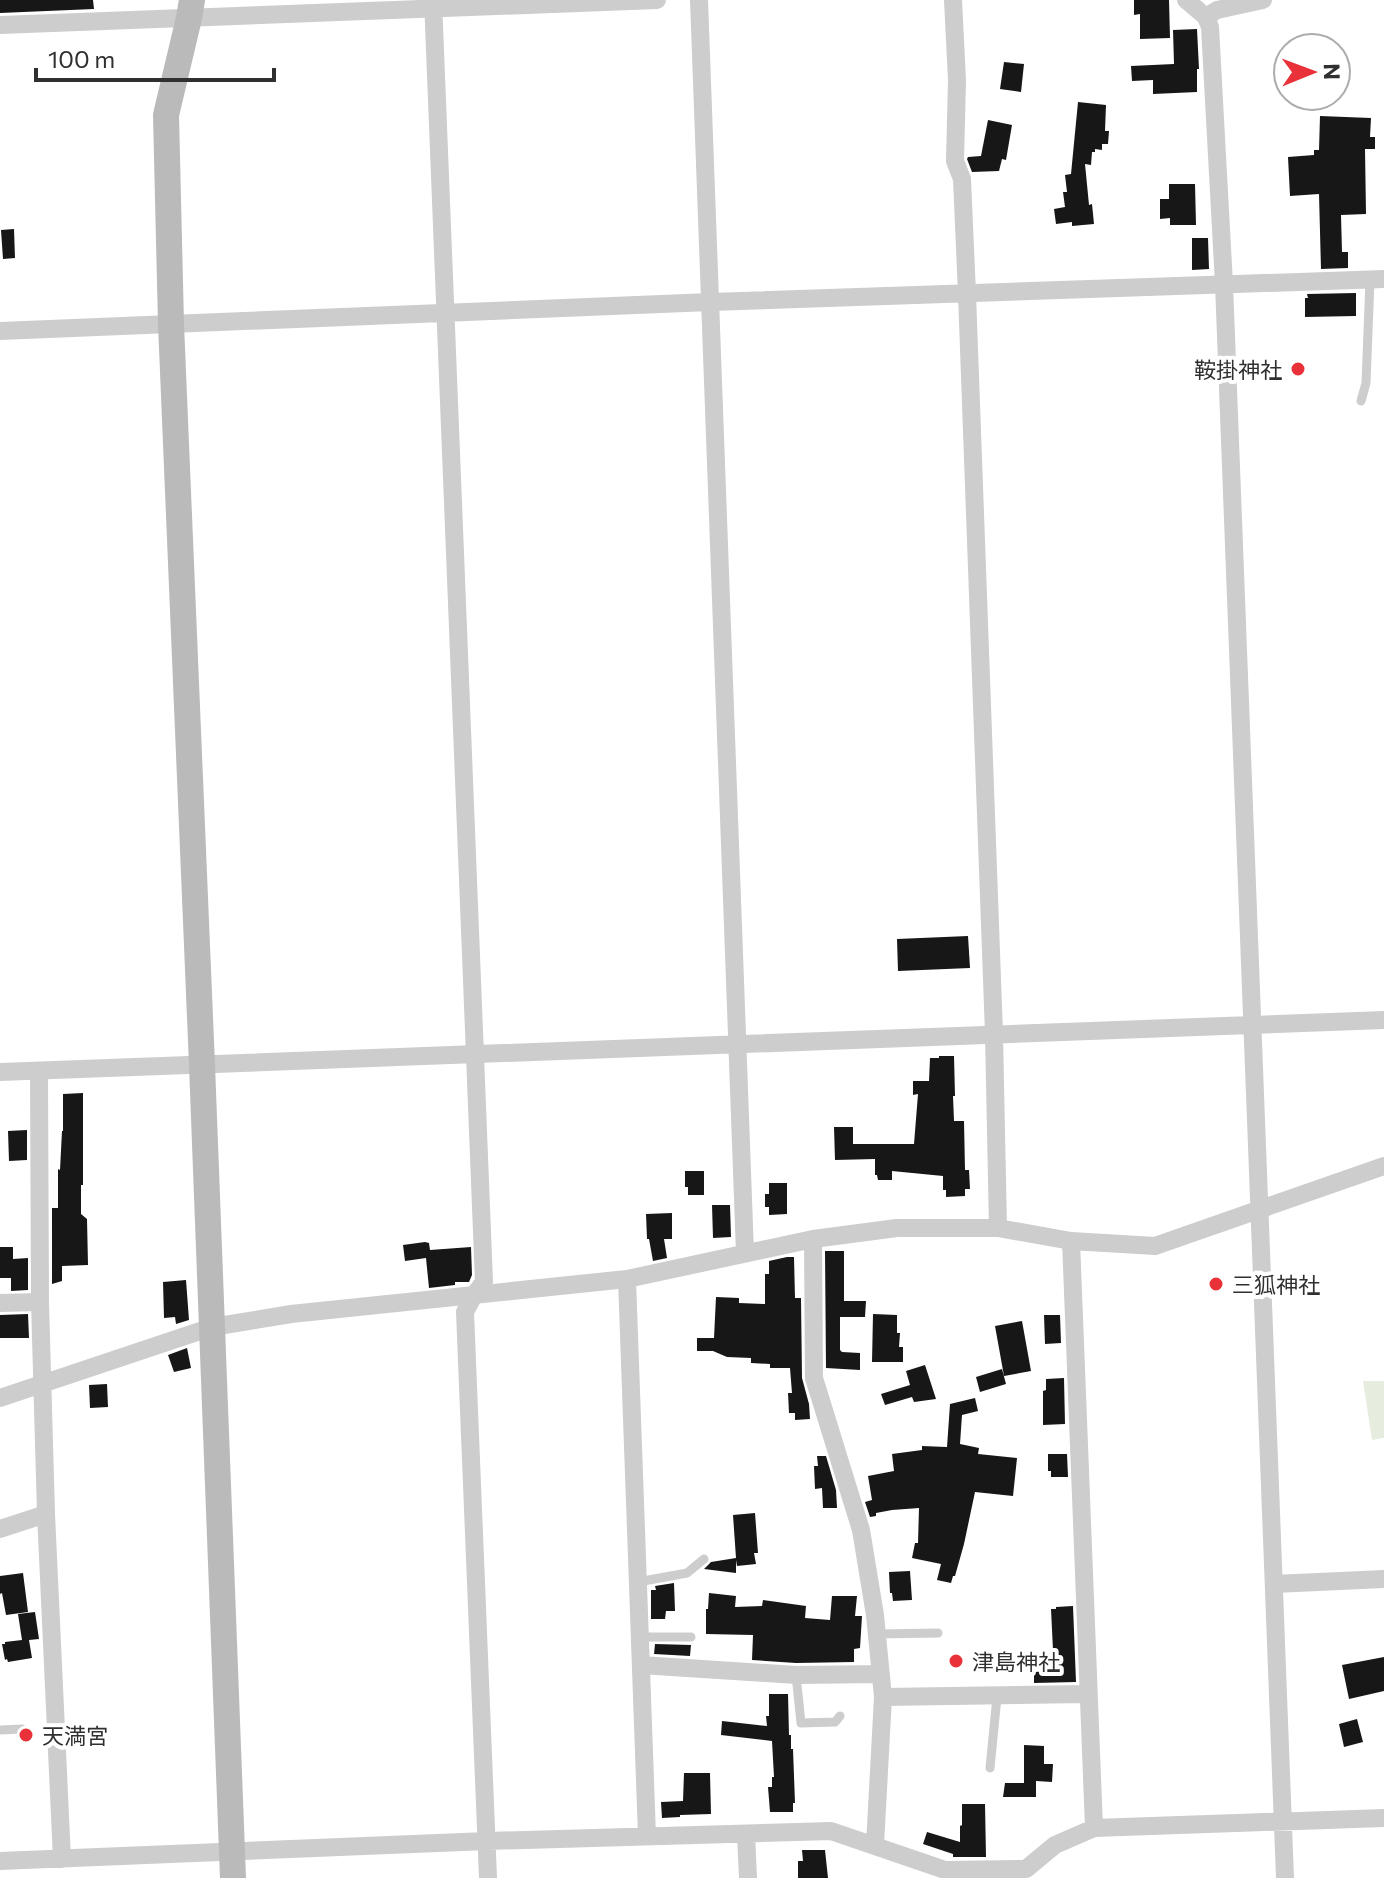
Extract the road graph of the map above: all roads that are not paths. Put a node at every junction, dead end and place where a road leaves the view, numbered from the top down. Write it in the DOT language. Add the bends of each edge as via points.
graph roads {
  1 [pos="657,0"];
  2 [pos="699,0"];
  3 [pos="953,0"];
  4 [pos="1186,0"];
  5 [pos="1263,0"];
  6 [pos="433,4"];
  7 [pos="191,9"];
  8 [pos="1206,17"];
  9 [pos="0,25"];
  10 [pos="1377,280"];
  11 [pos="1224,284"];
  12 [pos="967,294"];
  13 [pos="710,302"];
  14 [pos="445,314"];
  15 [pos="171,324"];
  16 [pos="0,331"];
  17 [pos="1361,401"];
  18 [pos="1384,1020"];
  19 [pos="1253,1025"];
  20 [pos="994,1034"];
  21 [pos="738,1045"];
  22 [pos="475,1053"];
  23 [pos="202,1065"];
  24 [pos="39,1071"];
  25 [pos="0,1072"];
  26 [pos="1384,1166"];
  27 [pos="1260,1210"];
  28 [pos="998,1228"];
  29 [pos="813,1239"];
  30 [pos="1071,1241"];
  31 [pos="745,1253"];
  32 [pos="627,1279"];
  33 [pos="474,1295"];
  34 [pos="40,1302"];
  35 [pos="0,1303"];
  36 [pos="212,1327"];
  37 [pos="43,1382"];
  38 [pos="0,1398"];
  39 [pos="46,1514"];
  40 [pos="0,1529"];
  41 [pos="704,1559"];
  42 [pos="1384,1579"];
  43 [pos="637,1582"];
  44 [pos="1274,1584"];
  45 [pos="938,1633"];
  46 [pos="877,1634"];
  47 [pos="639,1637"];
  48 [pos="691,1637"];
  49 [pos="641,1665"];
  50 [pos="881,1674"];
  51 [pos="796,1675"];
  52 [pos="1088,1694"];
  53 [pos="883,1697"];
  54 [pos="997,1697"];
  55 [pos="840,1716"];
  56 [pos="22,1729"];
  57 [pos="0,1730"];
  58 [pos="990,1768"];
  59 [pos="1384,1818"];
  60 [pos="1283,1822"];
  61 [pos="1094,1828"];
  62 [pos="746,1834"];
  63 [pos="647,1836"];
  64 [pos="487,1841"];
  65 [pos="875,1845"];
  66 [pos="62,1859"];
  67 [pos="0,1861"];
  68 [pos="232,1865"];
  69 [pos="1026,1873"];
  70 [pos="488,1878"];
  71 [pos="748,1878"];
  72 [pos="1285,1878"];
  1 -- 6 [label="street"];
  2 -- 13 [label="street"];
  3 -- 12 [label="street" via="955,161 962,179"];
  4 -- 8 [label="street"];
  5 -- 8 [label="street"];
  6 -- 7 [label="street"];
  6 -- 14 [label="street"];
  7 -- 9 [label="street"];
  7 -- 15 [label="street" via="166,115"];
  8 -- 11 [label="street"];
  10 -- 11 [label="street"];
  10 -- 17 [label="lane"];
  11 -- 12 [label="street"];
  11 -- 19 [label="street"];
  12 -- 13 [label="street"];
  12 -- 20 [label="street"];
  13 -- 14 [label="street"];
  13 -- 21 [label="street"];
  14 -- 15 [label="street"];
  14 -- 22 [label="street"];
  15 -- 16 [label="street"];
  15 -- 23 [label="street"];
  18 -- 19 [label="street"];
  19 -- 20 [label="street"];
  19 -- 27 [label="street"];
  20 -- 21 [label="street"];
  20 -- 28 [label="street"];
  21 -- 22 [label="street"];
  21 -- 31 [label="street"];
  22 -- 23 [label="street"];
  22 -- 33 [label="street" via="484,1282"];
  23 -- 24 [label="street"];
  23 -- 36 [label="street"];
  24 -- 25 [label="street"];
  24 -- 34 [label="street"];
  26 -- 27 [label="street"];
  27 -- 30 [label="street" via="1155,1246"];
  27 -- 44 [label="street"];
  28 -- 29 [label="street" via="897,1228"];
  28 -- 30 [label="street"];
  29 -- 31 [label="street"];
  29 -- 46 [label="street" via="814,1378 861,1530"];
  30 -- 52 [label="street"];
  31 -- 32 [label="street"];
  32 -- 33 [label="street"];
  32 -- 43 [label="street"];
  33 -- 36 [label="street"];
  33 -- 64 [label="street" via="465,1312"];
  34 -- 35 [label="street"];
  34 -- 37 [label="street"];
  36 -- 37 [label="street"];
  36 -- 68 [label="street"];
  37 -- 38 [label="street"];
  37 -- 39 [label="street"];
  39 -- 40 [label="street"];
  39 -- 66 [label="street"];
  41 -- 43 [label="lane" via="687,1573"];
  42 -- 44 [label="street"];
  43 -- 47 [label="street"];
  44 -- 60 [label="street"];
  45 -- 46 [label="lane"];
  46 -- 50 [label="street"];
  47 -- 48 [label="lane"];
  47 -- 49 [label="street"];
  49 -- 51 [label="street"];
  49 -- 63 [label="street"];
  50 -- 51 [label="street"];
  50 -- 53 [label="street"];
  51 -- 55 [label="lane" via="801,1723 835,1722"];
  52 -- 54 [label="street"];
  52 -- 61 [label="street"];
  53 -- 54 [label="street"];
  53 -- 65 [label="street"];
  54 -- 58 [label="lane"];
  56 -- 57 [label="lane"];
  59 -- 60 [label="street"];
  60 -- 61 [label="street"];
  60 -- 72 [label="street"];
  61 -- 69 [label="street" via="1055,1845"];
  62 -- 63 [label="street"];
  62 -- 65 [label="street" via="831,1831"];
  62 -- 71 [label="street"];
  63 -- 64 [label="street"];
  64 -- 68 [label="street"];
  64 -- 70 [label="street"];
  65 -- 69 [label="street" via="945,1870"];
  66 -- 67 [label="street"];
  66 -- 68 [label="street"];
}
